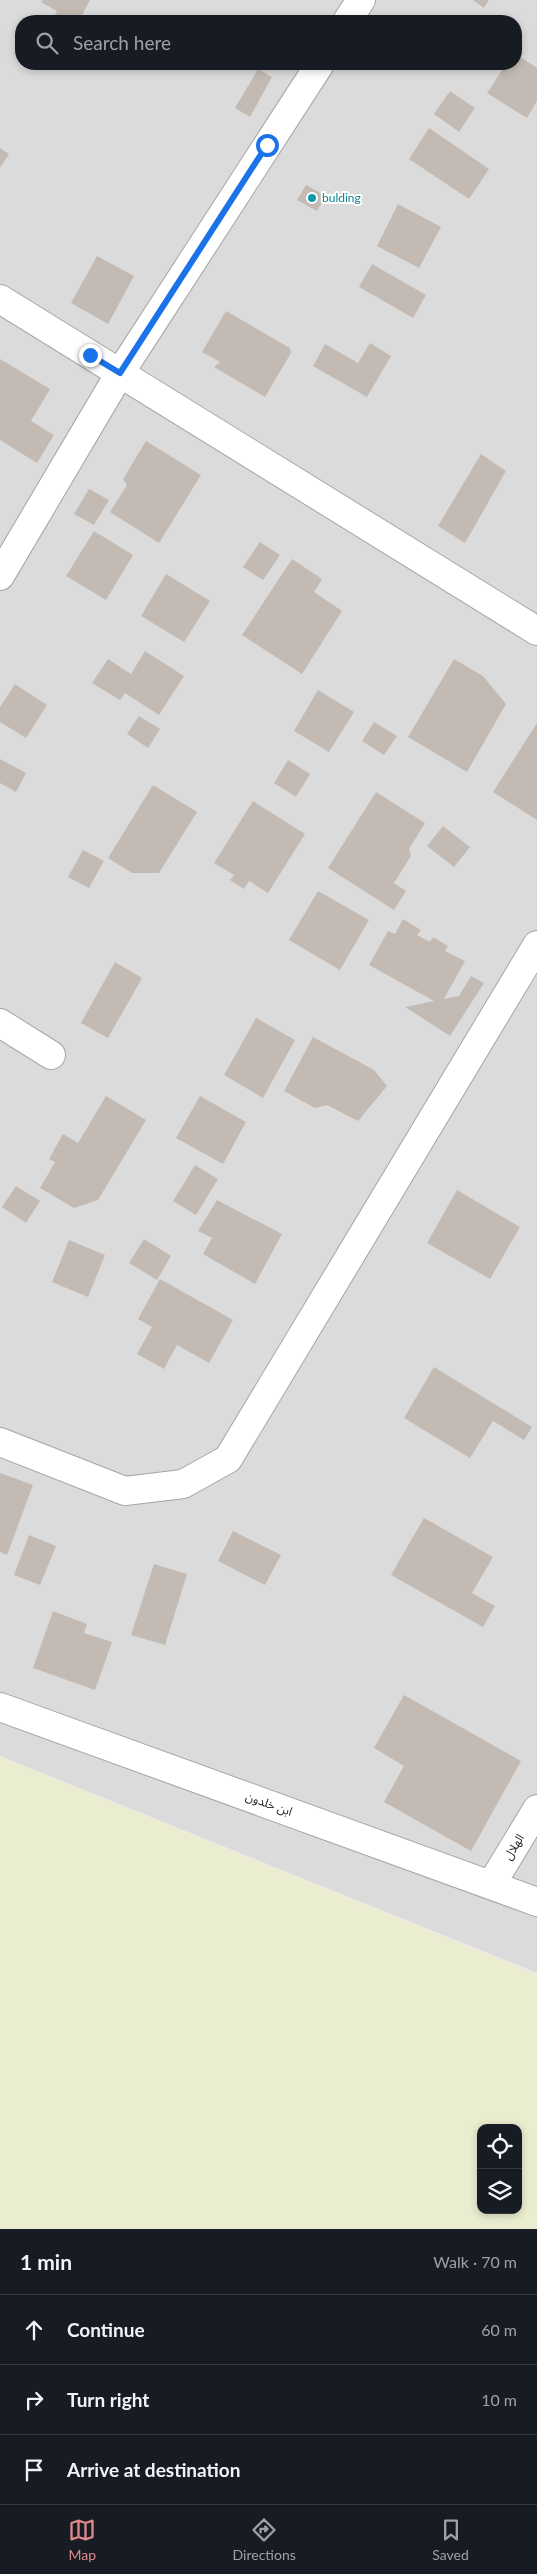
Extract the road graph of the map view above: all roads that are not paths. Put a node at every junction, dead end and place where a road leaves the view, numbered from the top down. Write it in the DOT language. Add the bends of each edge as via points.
graph roads {
  1 [pos="361,0"];
  2 [pos="351,15"];
  3 [pos="316,70"];
  4 [pos="0,299"];
  5 [pos="120,373"];
  6 [pos="0,576"];
  7 [pos="537,630"];
  8 [pos="537,945"];
  9 [pos="0,1023"];
  10 [pos="51,1055"];
  11 [pos="0,1442"];
  12 [pos="0,1707"];
  13 [pos="537,1808"];
  14 [pos="491,1885"];
  15 [pos="537,1902"];
  1 -- 2 [label="street"];
  3 -- 5 [label="street"];
  4 -- 5 [label="street"];
  5 -- 6 [label="street"];
  5 -- 7 [label="street"];
  8 -- 11 [label="street" via="228,1459 183,1484 125,1491"];
  9 -- 10 [label="street"];
  12 -- 14 [label="street, ابن خلدون"];
  13 -- 14 [label="street, الهلال"];
  14 -- 15 [label="street, ابن خلدون"];
}
